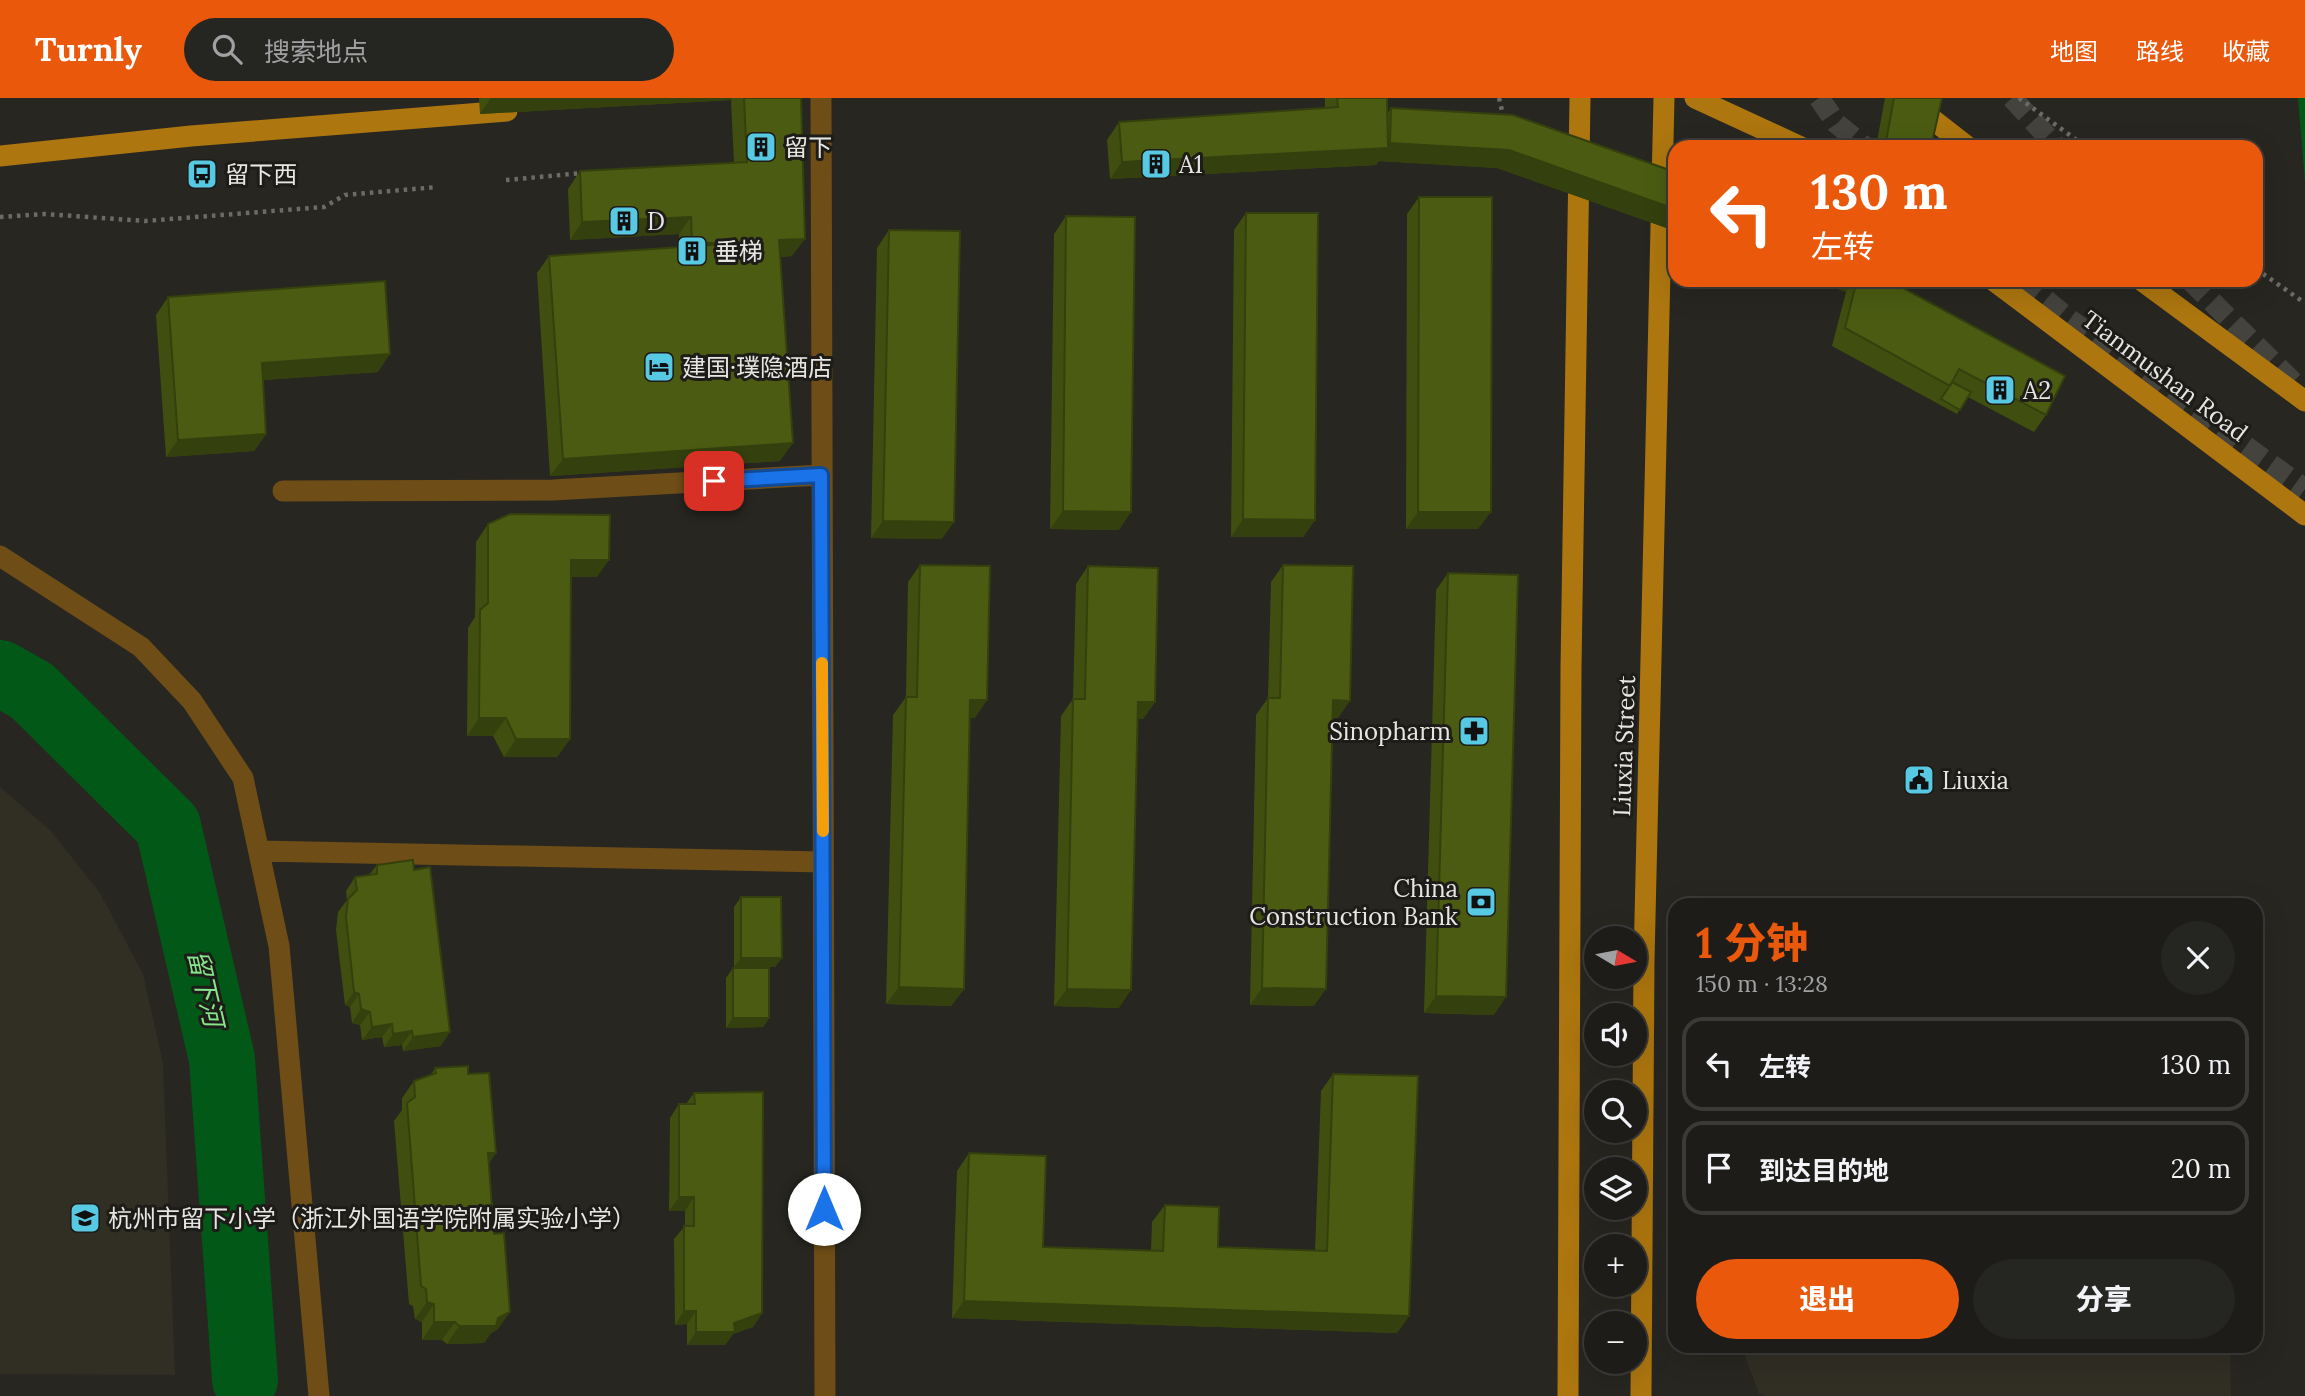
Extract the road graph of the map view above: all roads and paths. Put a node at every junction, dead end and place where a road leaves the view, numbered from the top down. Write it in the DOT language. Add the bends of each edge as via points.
graph roads {
  1 [pos="821,98"];
  2 [pos="1580,98"];
  3 [pos="1664,98"];
  4 [pos="1695,98"];
  5 [pos="1905,98"];
  6 [pos="2019,98"];
  7 [pos="522,110"];
  8 [pos="1786,140"];
  9 [pos="1959,140"];
  10 [pos="2076,140"];
  11 [pos="0,156"];
  12 [pos="506,180"];
  13 [pos="437,187"];
  14 [pos="584,187"];
  15 [pos="0,217"];
  16 [pos="2263,273"];
  17 [pos="2002,287"];
  18 [pos="2150,287"];
  19 [pos="2305,303"];
  20 [pos="2305,401"];
  21 [pos="821,475"];
  22 [pos="283,491"];
  23 [pos="2305,515"];
  24 [pos="0,556"];
  25 [pos="259,850"];
  26 [pos="823,862"];
  27 [pos="319,1396"];
  28 [pos="825,1396"];
  29 [pos="1568,1396"];
  30 [pos="1642,1396"];
  1 -- 21 [label="street"];
  2 -- 29 [label="main road, Liuxia Street" via="1571,667"];
  3 -- 30 [label="main road, Liuxia Street" via="1644,961"];
  4 -- 8 [label="main road"];
  5 -- 9 [label="main road"];
  6 -- 10 [label="path"];
  7 -- 11 [label="main road"];
  12 -- 14 [label="path" via="583,173"];
  13 -- 15 [label="path" via="345,195 324,207 145,221 44,214"];
  16 -- 19 [label="path"];
  17 -- 23 [label="main road, Tianmushan Road"];
  18 -- 20 [label="main road"];
  21 -- 22 [label="street" via="553,490"];
  21 -- 26 [label="street"];
  24 -- 25 [label="street" via="141,648 192,701 243,778"];
  25 -- 26 [label="street"];
  25 -- 27 [label="street" via="279,946"];
  26 -- 28 [label="street"];
}
